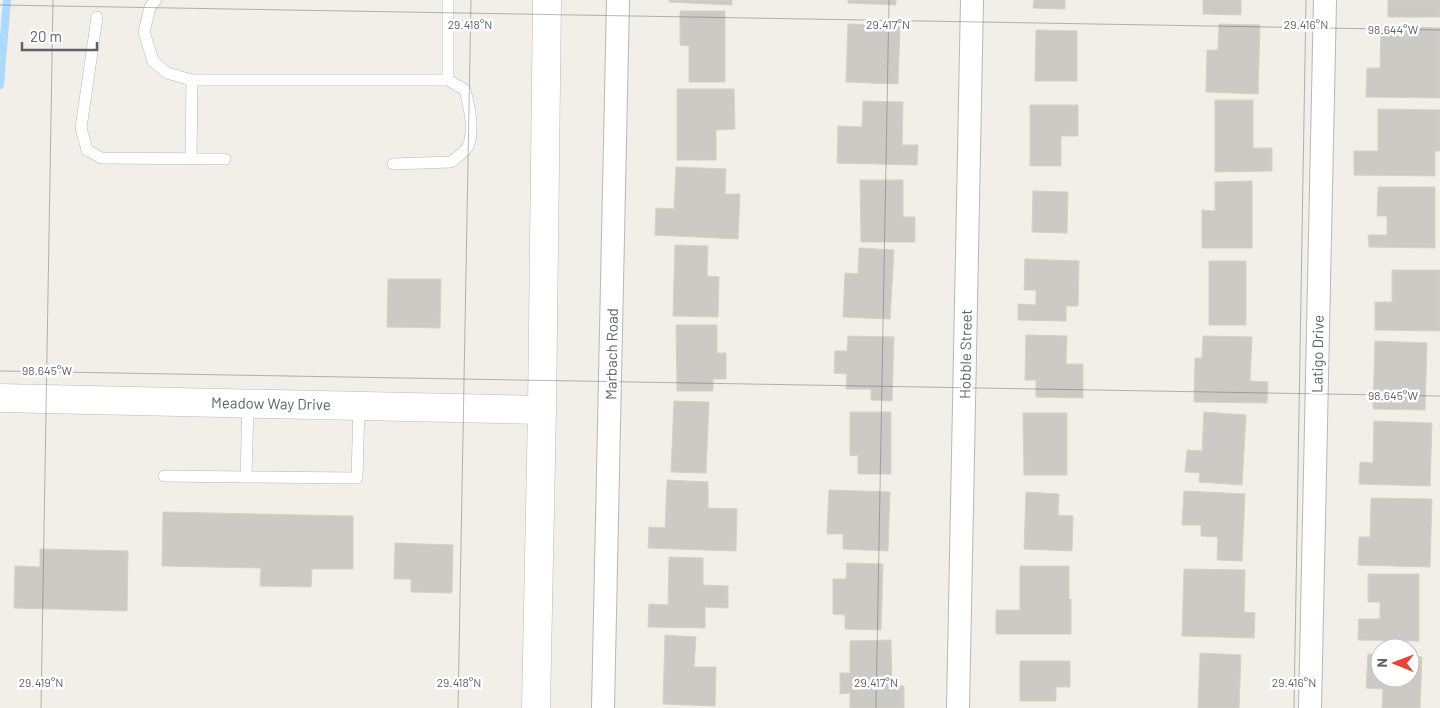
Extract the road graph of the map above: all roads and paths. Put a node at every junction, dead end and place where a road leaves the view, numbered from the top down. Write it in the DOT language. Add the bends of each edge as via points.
graph roads {
  1 [pos="156,0"];
  2 [pos="448,0"];
  3 [pos="547,0"];
  4 [pos="618,0"];
  5 [pos="972,0"];
  6 [pos="1325,0"];
  7 [pos="97,17"];
  8 [pos="192,80"];
  9 [pos="448,80"];
  10 [pos="190,159"];
  11 [pos="225,159"];
  12 [pos="394,164"];
  13 [pos="0,398"];
  14 [pos="248,403"];
  15 [pos="359,405"];
  16 [pos="542,410"];
  17 [pos="164,476"];
  18 [pos="246,476"];
  19 [pos="536,708"];
  20 [pos="604,708"];
  21 [pos="958,708"];
  22 [pos="1310,708"];
  1 -- 8 [label="lane" via="150,7 144,32 153,61 167,74"];
  2 -- 9 [label="lane"];
  3 -- 16 [label="main road"];
  4 -- 20 [label="street, Marbach Road"];
  5 -- 21 [label="street, Hobble Street"];
  6 -- 22 [label="street, Latigo Drive"];
  7 -- 10 [label="lane" via="81,128 87,150 101,158"];
  8 -- 9 [label="lane"];
  8 -- 10 [label="lane"];
  9 -- 12 [label="lane" via="465,90 470,109 468,146 451,162"];
  10 -- 11 [label="lane"];
  13 -- 14 [label="main road, Meadow Way Drive"];
  14 -- 15 [label="main road, Meadow Way Drive"];
  14 -- 18 [label="lane"];
  15 -- 16 [label="main road, Meadow Way Drive"];
  15 -- 18 [label="lane" via="357,478"];
  16 -- 19 [label="main road"];
  17 -- 18 [label="lane"];
}
